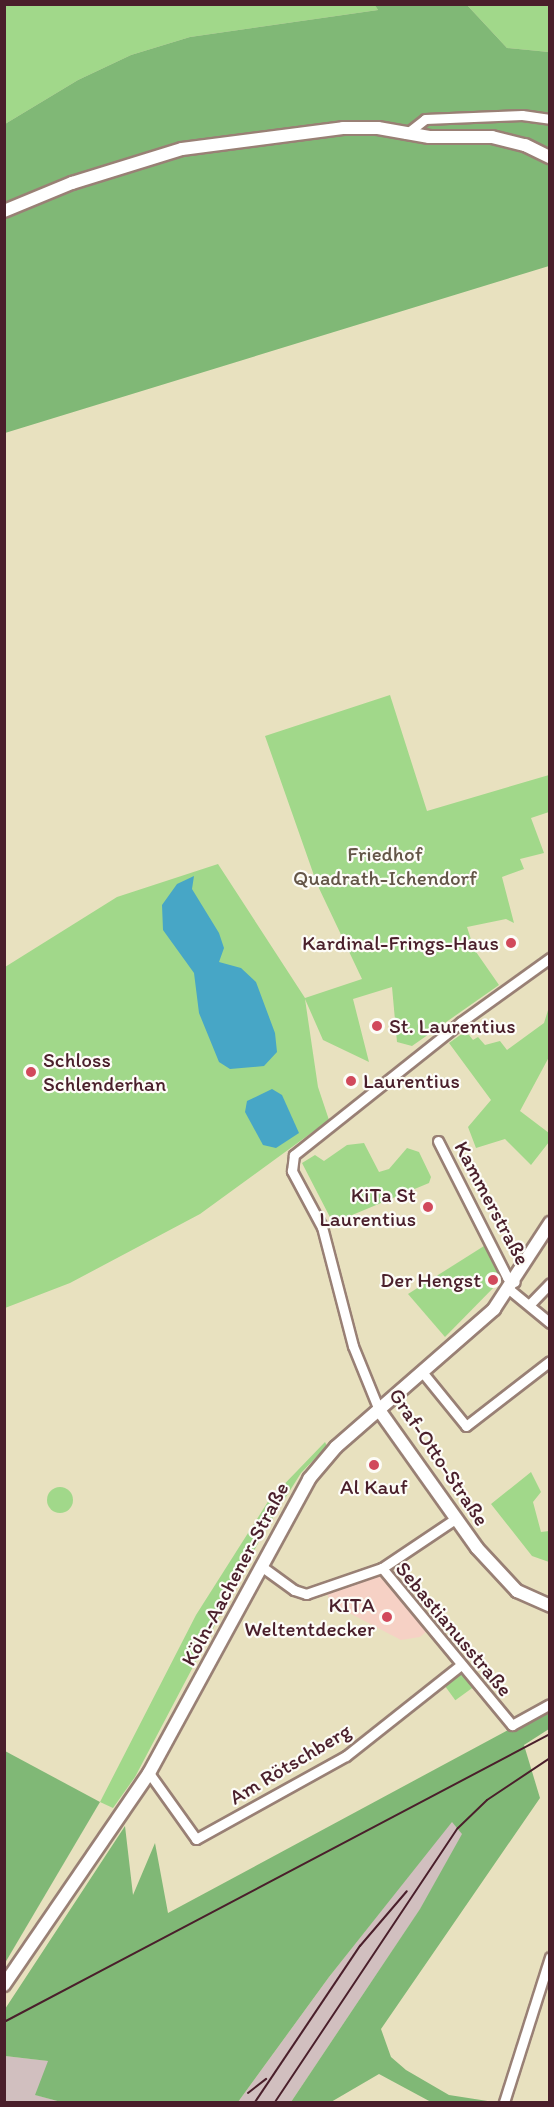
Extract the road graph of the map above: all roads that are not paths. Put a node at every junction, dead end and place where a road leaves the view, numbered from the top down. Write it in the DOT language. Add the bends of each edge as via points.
graph roads {
  1 [pos="549,119"];
  2 [pos="406,134"];
  3 [pos="549,157"];
  4 [pos="4,211"];
  5 [pos="549,958"];
  6 [pos="438,1141"];
  7 [pos="549,1223"];
  8 [pos="549,1283"];
  9 [pos="512,1286"];
  10 [pos="530,1304"];
  11 [pos="549,1323"];
  12 [pos="549,1361"];
  13 [pos="423,1373"];
  14 [pos="379,1410"];
  15 [pos="455,1519"];
  16 [pos="261,1566"];
  17 [pos="382,1568"];
  18 [pos="549,1606"];
  19 [pos="461,1665"];
  20 [pos="549,1704"];
  21 [pos="149,1773"];
  22 [pos="549,1957"];
  23 [pos="4,1985"];
  24 [pos="504,2103"];
  1 -- 2 [label="street" via="522,115 425,119"];
  2 -- 3 [label="main road" via="492,138 525,145"];
  2 -- 4 [label="main road" via="378,128 343,128 182,149 72,183"];
  5 -- 14 [label="street, Graf-Otto-Straße" via="461,1022 294,1155 291,1164 322,1227 353,1346"];
  6 -- 9 [label="street, Kammerstraße"];
  7 -- 9 [label="main road, Köln-Aachener-Straße"];
  8 -- 10 [label="street"];
  9 -- 10 [label="street, Kammerstraße"];
  9 -- 13 [label="main road, Köln-Aachener-Straße" via="484,1320"];
  10 -- 11 [label="street, Kammerstraße"];
  12 -- 13 [label="street" via="466,1426"];
  13 -- 14 [label="main road, Köln-Aachener-Straße"];
  14 -- 15 [label="main road, Graf-Otto-Straße"];
  14 -- 16 [label="main road, Köln-Aachener-Straße" via="336,1447 309,1479"];
  15 -- 17 [label="street"];
  15 -- 18 [label="main road, Graf-Otto-Straße" via="517,1591"];
  16 -- 17 [label="street, Sebastianusstraße" via="306,1594"];
  16 -- 21 [label="main road, Köln-Aachener-Straße"];
  17 -- 19 [label="street, Sebastianusstraße"];
  19 -- 20 [label="street, Sebastianusstraße" via="512,1725"];
  19 -- 21 [label="street, Am Rötschberg" via="346,1756 196,1839"];
  21 -- 23 [label="main road, Köln-Aachener-Straße"];
  22 -- 24 [label="street"];
}
